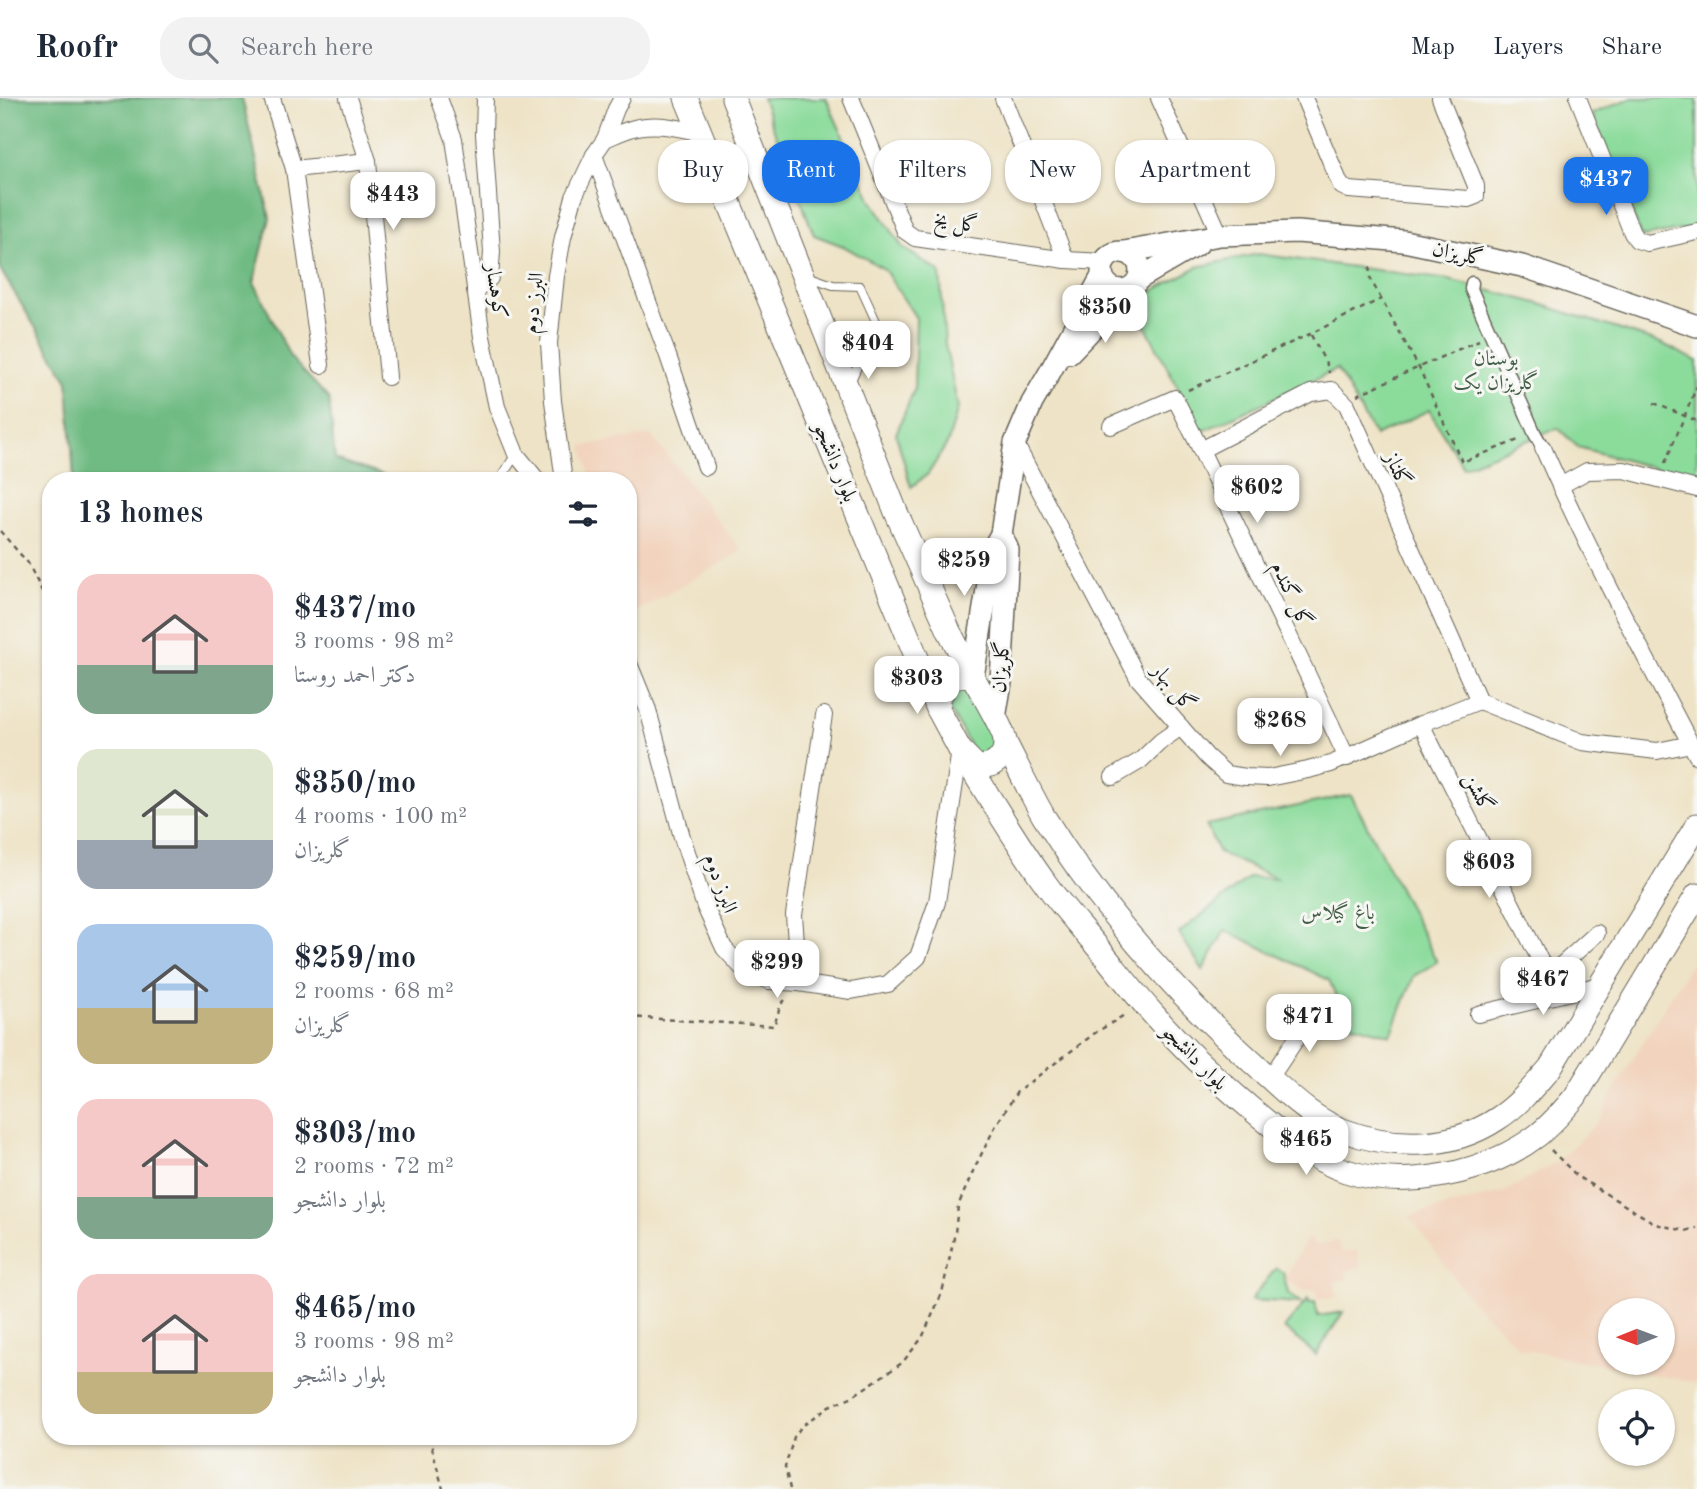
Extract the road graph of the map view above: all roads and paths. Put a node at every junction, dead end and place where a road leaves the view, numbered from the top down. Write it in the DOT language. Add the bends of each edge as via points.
graph roads {
  1 [pos="272,98"];
  2 [pos="348,98"];
  3 [pos="439,98"];
  4 [pos="485,98"];
  5 [pos="687,98"];
  6 [pos="733,98"];
  7 [pos="851,98"];
  8 [pos="1003,98"];
  9 [pos="1160,98"];
  10 [pos="1304,98"];
  11 [pos="1440,98"];
  12 [pos="1578,98"];
  13 [pos="621,102"];
  14 [pos="701,133"];
  15 [pos="605,139"];
  16 [pos="594,155"];
  17 [pos="369,161"];
  18 [pos="295,169"];
  19 [pos="1697,232"];
  20 [pos="1214,236"];
  21 [pos="1124,251"];
  22 [pos="1066,260"];
  23 [pos="1370,267"];
  24 [pos="1103,269"];
  25 [pos="802,274"];
  26 [pos="1472,282"];
  27 [pos="1134,284"];
  28 [pos="475,290"];
  29 [pos="1381,299"];
  30 [pos="1697,326"];
  31 [pos="1310,334"];
  32 [pos="1491,334"];
  33 [pos="321,365"];
  34 [pos="1419,368"];
  35 [pos="1050,372"];
  36 [pos="388,377"];
  37 [pos="1697,386"];
  38 [pos="847,389"];
  39 [pos="1332,390"];
  40 [pos="1354,396"];
  41 [pos="1175,398"];
  42 [pos="1654,403"];
  43 [pos="1685,415"];
  44 [pos="1697,421"];
  45 [pos="1111,426"];
  46 [pos="1521,439"];
  47 [pos="1015,443"];
  48 [pos="1543,448"];
  49 [pos="1201,450"];
  50 [pos="516,454"];
  51 [pos="706,467"];
  52 [pos="505,472"];
  53 [pos="531,472"];
  54 [pos="563,472"];
  55 [pos="1659,479"];
  56 [pos="1560,486"];
  57 [pos="1697,489"];
  58 [pos="0,531"];
  59 [pos="1001,534"];
  60 [pos="42,591"];
  61 [pos="973,677"];
  62 [pos="637,683"];
  63 [pos="1479,701"];
  64 [pos="938,709"];
  65 [pos="824,715"];
  66 [pos="995,718"];
  67 [pos="1421,724"];
  68 [pos="1181,727"];
  69 [pos="1005,742"];
  70 [pos="960,750"];
  71 [pos="1694,750"];
  72 [pos="1347,758"];
  73 [pos="1113,778"];
  74 [pos="1697,825"];
  75 [pos="1697,895"];
  76 [pos="1597,933"];
  77 [pos="799,983"];
  78 [pos="1600,985"];
  79 [pos="1143,1003"];
  80 [pos="1316,1009"];
  81 [pos="1478,1014"];
  82 [pos="637,1018"];
  83 [pos="1270,1078"];
  84 [pos="1537,1135"];
  85 [pos="1697,1228"];
  86 [pos="431,1445"];
  87 [pos="443,1489"];
  88 [pos="790,1489"];
  1 -- 18 [label="street"];
  2 -- 17 [label="street"];
  3 -- 28 [label="street, کوهسار" via="454,139"];
  4 -- 28 [label="street" via="492,252 489,278"];
  5 -- 14 [label="main road, بلوار دانشجو"];
  6 -- 25 [label="main road, بلوار دانشجو"];
  7 -- 22 [label="street, گل یخ" via="909,235"];
  8 -- 22 [label="street"];
  9 -- 20 [label="street"];
  10 -- 11 [label="street" via="1341,186 1468,199 1476,196 1476,186"];
  12 -- 19 [label="street" via="1637,240 1647,243"];
  13 -- 15 [label="street, البرز دوم"];
  14 -- 15 [label="street" via="667,126 636,127"];
  14 -- 64 [label="main road, بلوار دانشجو"];
  15 -- 16 [label="street, البرز دوم"];
  16 -- 51 [label="street"];
  16 -- 54 [label="street, البرز دوم" via="574,197 563,237 549,343"];
  17 -- 18 [label="street"];
  17 -- 36 [label="street"];
  18 -- 33 [label="street"];
  20 -- 21 [label="street, گلریزان"];
  20 -- 27 [label="street, گلریزان"];
  20 -- 30 [label="street, گلریزان" via="1297,232 1404,241 1522,266"];
  21 -- 24 [label="street" via="1112,254"];
  21 -- 27 [label="street" via="1135,257 1140,267"];
  22 -- 24 [label="street, گل یخ"];
  23 -- 29 [label="path" via="1369,276"];
  24 -- 27 [label="street" via="1108,286 1118,291"];
  24 -- 35 [label="street, گلریزان"];
  25 -- 38 [label="main road, بلوار دانشجو"];
  25 -- 38 [label="lane" via="833,285 860,286 880,330 863,346"];
  26 -- 32 [label="street"];
  27 -- 35 [label="street, گلریزان"];
  28 -- 50 [label="street, کوهسار" via="497,407"];
  29 -- 31 [label="path"];
  29 -- 34 [label="path"];
  31 -- 39 [label="path" via="1328,366"];
  31 -- 41 [label="path"];
  32 -- 34 [label="path"];
  32 -- 48 [label="street"];
  34 -- 40 [label="path"];
  34 -- 46 [label="path" via="1462,463"];
  35 -- 47 [label="street, گلریزان"];
  37 -- 43 [label="path"];
  38 -- 61 [label="main road, بلوار دانشجو" via="896,512"];
  39 -- 49 [label="street" via="1311,393"];
  39 -- 63 [label="street, گلناز" via="1347,405"];
  41 -- 45 [label="street"];
  41 -- 49 [label="street, گل گندم"];
  42 -- 43 [label="path"];
  43 -- 44 [label="path"];
  43 -- 55 [label="path"];
  47 -- 59 [label="street, گلریزان"];
  47 -- 68 [label="street, گل بهار" via="1138,678"];
  48 -- 56 [label="street"];
  49 -- 72 [label="street, گل گندم"];
  50 -- 52 [label="lane"];
  50 -- 53 [label="street, کوهسار"];
  55 -- 56 [label="street" via="1624,470 1587,471"];
  55 -- 57 [label="street"];
  56 -- 71 [label="street"];
  58 -- 60 [label="path" via="28,563"];
  59 -- 61 [label="street, گلریزان" via="991,564"];
  59 -- 66 [label="street, گلریزان" via="1008,550"];
  61 -- 64 [label="main road" via="957,676 949,681"];
  61 -- 66 [label="main road, بلوار دانشجو"];
  62 -- 77 [label="street, البرز دوم" via="682,837 724,948 745,971 769,981"];
  63 -- 67 [label="street, گل بهار"];
  63 -- 71 [label="street" via="1582,742 1657,751"];
  64 -- 70 [label="main road, بلوار دانشجو"];
  65 -- 77 [label="street" via="794,915"];
  66 -- 69 [label="main road, بلوار دانشجو"];
  67 -- 72 [label="street, گل بهار"];
  67 -- 76 [label="street, گلشن" via="1544,968 1555,971"];
  68 -- 72 [label="street, گل بهار" via="1226,774 1268,778"];
  68 -- 73 [label="street"];
  69 -- 70 [label="main road" via="997,762 985,768 977,767"];
  69 -- 83 [label="main road, بلوار دانشجو" via="1043,815 1104,905 1173,983"];
  70 -- 77 [label="street, البرز دوم" via="937,902 918,957 888,984 852,991"];
  70 -- 79 [label="main road, بلوار دانشجو" via="1048,887"];
  74 -- 78 [label="main road, بلوار دانشجو"];
  75 -- 84 [label="main road, بلوار دانشجو" via="1575,1097"];
  77 -- 82 [label="path" via="781,1004 774,1026"];
  78 -- 81 [label="street"];
  78 -- 83 [label="main road, بلوار دانشجو" via="1534,1087 1498,1119 1448,1139 1417,1144 1343,1131 1308,1112"];
  79 -- 84 [label="main road, بلوار دانشجو" via="1226,1088 1285,1138 1346,1171 1387,1179 1441,1176 1487,1163"];
  79 -- 88 [label="path" via="1017,1092 958,1206 942,1293 922,1338 902,1363 801,1427 785,1467"];
  80 -- 83 [label="street"];
  84 -- 85 [label="path" via="1578,1177 1656,1224 1685,1231"];
  86 -- 87 [label="path"];
}
